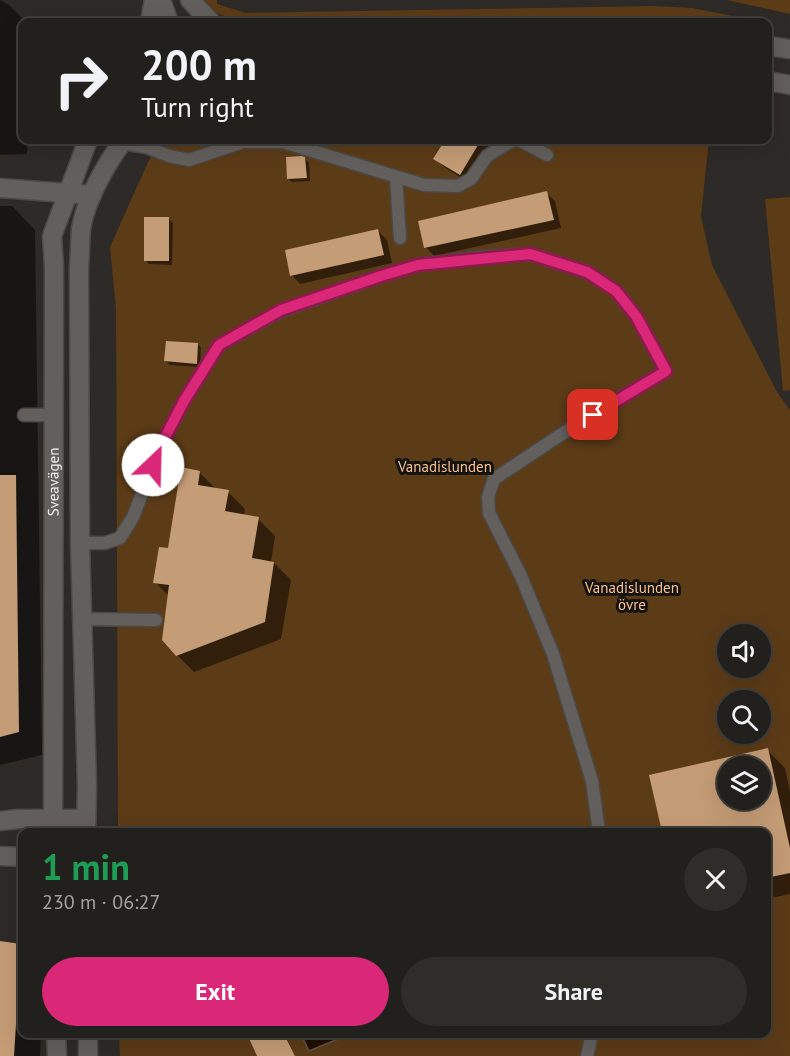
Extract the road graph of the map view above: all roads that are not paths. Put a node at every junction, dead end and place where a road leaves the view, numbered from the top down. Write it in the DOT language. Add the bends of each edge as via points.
graph roads {
  1 [pos="154,0"];
  2 [pos="161,0"];
  3 [pos="183,0"];
  4 [pos="190,0"];
  5 [pos="151,18"];
  6 [pos="168,18"];
  7 [pos="179,18"];
  8 [pos="207,18"];
  9 [pos="772,47"];
  10 [pos="790,49"];
  11 [pos="772,82"];
  12 [pos="790,85"];
  13 [pos="86,144"];
  14 [pos="121,144"];
  15 [pos="134,144"];
  16 [pos="237,144"];
  17 [pos="289,144"];
  18 [pos="507,144"];
  19 [pos="526,144"];
  20 [pos="547,155"];
  21 [pos="396,177"];
  22 [pos="0,188"];
  23 [pos="67,193"];
  24 [pos="92,195"];
  25 [pos="400,238"];
  26 [pos="24,415"];
  27 [pos="54,415"];
  28 [pos="80,543"];
  29 [pos="82,619"];
  30 [pos="156,620"];
  31 [pos="0,821"];
  32 [pos="52,826"];
  33 [pos="86,826"];
  34 [pos="598,828"];
  35 [pos="0,856"];
  36 [pos="18,857"];
  37 [pos="56,1038"];
  38 [pos="88,1038"];
  39 [pos="591,1038"];
  40 [pos="57,1056"];
  41 [pos="88,1056"];
  42 [pos="587,1056"];
  1 -- 5 [label="main road"];
  2 -- 6 [label="main road"];
  3 -- 7 [label="main road"];
  4 -- 8 [label="main road"];
  9 -- 10 [label="main road"];
  11 -- 12 [label="main road"];
  13 -- 23 [label="main road, Sveavägen"];
  14 -- 24 [label="main road, Sveavägen"];
  15 -- 16 [label="lane" via="189,160"];
  17 -- 21 [label="lane"];
  18 -- 21 [label="lane" via="488,156 471,179 458,186 424,185"];
  19 -- 20 [label="lane"];
  21 -- 25 [label="lane"];
  22 -- 23 [label="main road"];
  23 -- 24 [label="main road"];
  23 -- 27 [label="main road, Sveavägen" via="52,236"];
  24 -- 28 [label="main road, Sveavägen" via="81,227"];
  26 -- 27 [label="lane"];
  27 -- 32 [label="main road, Sveavägen"];
  28 -- 29 [label="main road, Sveavägen"];
  28 -- 34 [label="lane" via="105,543 120,538 134,517 160,447 219,345 281,310 418,265 472,258 530,254 587,272 623,299 666,371 494,479 488,496 489,513 554,654 592,781"];
  29 -- 30 [label="lane"];
  29 -- 33 [label="main road, Sveavägen"];
  31 -- 32 [label="main road" via="18,819"];
  32 -- 33 [label="main road"];
  35 -- 36 [label="main road"];
  37 -- 40 [label="main road"];
  38 -- 41 [label="main road"];
  39 -- 42 [label="lane"];
}
